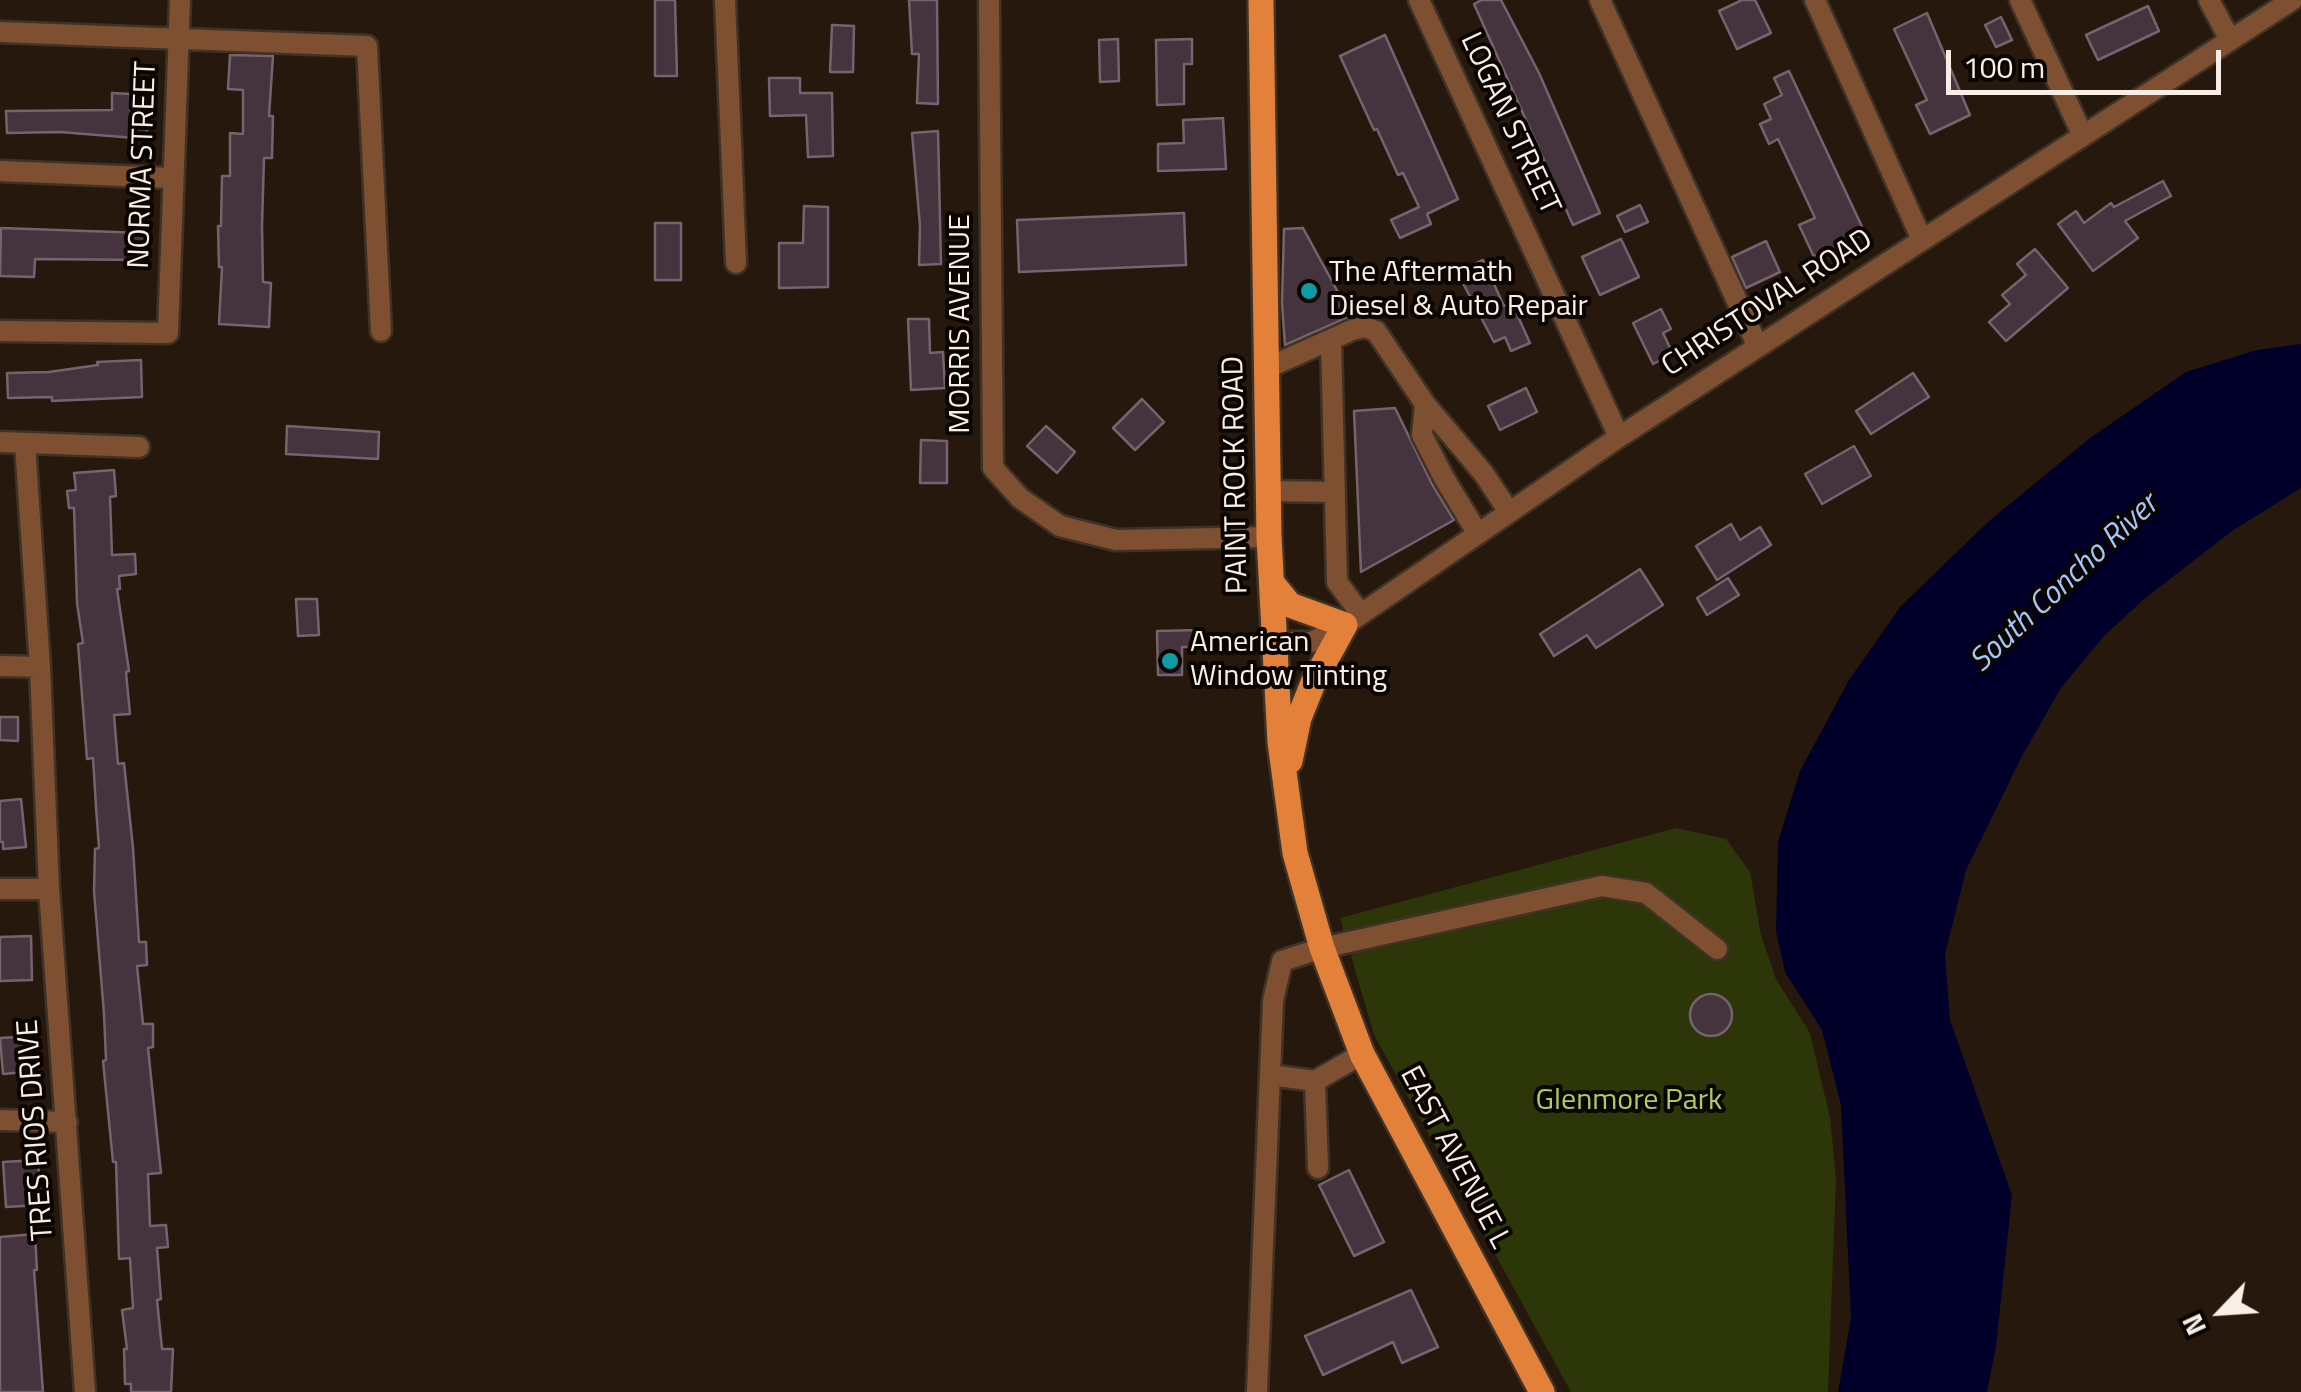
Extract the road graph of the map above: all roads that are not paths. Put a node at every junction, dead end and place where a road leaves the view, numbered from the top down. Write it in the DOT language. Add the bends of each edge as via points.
graph roads {
  1 [pos="180,0"];
  2 [pos="724,0"];
  3 [pos="990,0"];
  4 [pos="1261,0"];
  5 [pos="1419,0"];
  6 [pos="1600,0"];
  7 [pos="1815,0"];
  8 [pos="2020,0"];
  9 [pos="2209,0"];
  10 [pos="2292,0"];
  11 [pos="0,32"];
  12 [pos="178,37"];
  13 [pos="2230,40"];
  14 [pos="2083,136"];
  15 [pos="0,171"];
  16 [pos="172,178"];
  17 [pos="1922,240"];
  18 [pos="736,263"];
  19 [pos="0,331"];
  20 [pos="381,331"];
  21 [pos="1331,340"];
  22 [pos="1758,347"];
  23 [pos="1267,368"];
  24 [pos="1425,404"];
  25 [pos="1618,437"];
  26 [pos="0,442"];
  27 [pos="24,444"];
  28 [pos="140,446"];
  29 [pos="1269,491"];
  30 [pos="1333,492"];
  31 [pos="1508,512"];
  32 [pos="1478,534"];
  33 [pos="1270,537"];
  34 [pos="1272,584"];
  35 [pos="1353,620"];
  36 [pos="1274,642"];
  37 [pos="0,666"];
  38 [pos="40,667"];
  39 [pos="1286,782"];
  40 [pos="0,889"];
  41 [pos="50,890"];
  42 [pos="1322,948"];
  43 [pos="1717,949"];
  44 [pos="1362,1054"];
  45 [pos="1270,1075"];
  46 [pos="1315,1081"];
  47 [pos="0,1120"];
  48 [pos="67,1122"];
  49 [pos="1318,1168"];
  50 [pos="85,1392"];
  51 [pos="1257,1392"];
  52 [pos="1542,1392"];
  1 -- 12 [label="street, NORMA STREET"];
  2 -- 18 [label="street"];
  3 -- 33 [label="street, MORRIS AVENUE" via="993,468 1020,498 1060,526 1116,540"];
  4 -- 23 [label="main road, PAINT ROCK ROAD"];
  5 -- 25 [label="street, LOGAN STREET"];
  6 -- 22 [label="street"];
  7 -- 17 [label="street"];
  8 -- 14 [label="street"];
  9 -- 13 [label="street"];
  10 -- 13 [label="street, CHRISTOVAL ROAD"];
  11 -- 12 [label="street"];
  12 -- 16 [label="street, NORMA STREET"];
  12 -- 20 [label="street" via="367,46"];
  13 -- 14 [label="street, CHRISTOVAL ROAD"];
  14 -- 17 [label="street, CHRISTOVAL ROAD"];
  15 -- 16 [label="street"];
  16 -- 19 [label="street, NORMA STREET" via="168,333"];
  17 -- 22 [label="street, CHRISTOVAL ROAD"];
  21 -- 23 [label="street"];
  21 -- 24 [label="street" via="1364,326 1376,331"];
  21 -- 30 [label="street"];
  22 -- 25 [label="street, CHRISTOVAL ROAD"];
  23 -- 29 [label="main road, PAINT ROCK ROAD"];
  24 -- 31 [label="street"];
  24 -- 32 [label="street" via="1422,435"];
  25 -- 31 [label="street, CHRISTOVAL ROAD"];
  26 -- 27 [label="street"];
  27 -- 28 [label="street"];
  27 -- 38 [label="street, TRES RIOS DRIVE"];
  29 -- 30 [label="street"];
  29 -- 33 [label="main road, PAINT ROCK ROAD"];
  30 -- 35 [label="street" via="1336,582"];
  31 -- 32 [label="street, CHRISTOVAL ROAD"];
  32 -- 35 [label="street, CHRISTOVAL ROAD"];
  33 -- 34 [label="main road, PAINT ROCK ROAD"];
  34 -- 35 [label="main road" via="1290,605"];
  34 -- 36 [label="main road, PAINT ROCK ROAD"];
  35 -- 36 [label="street, CHRISTOVAL ROAD" via="1312,642"];
  35 -- 39 [label="main road" via="1318,672"];
  36 -- 39 [label="main road, PAINT ROCK ROAD"];
  37 -- 38 [label="street"];
  38 -- 41 [label="street, TRES RIOS DRIVE"];
  39 -- 42 [label="main road, PAINT ROCK ROAD" via="1295,852"];
  40 -- 41 [label="street"];
  41 -- 48 [label="street, TRES RIOS DRIVE"];
  42 -- 43 [label="street" via="1602,886 1646,893"];
  42 -- 44 [label="main road, EAST AVENUE L"];
  42 -- 45 [label="street" via="1282,961"];
  44 -- 46 [label="street"];
  44 -- 52 [label="main road, EAST AVENUE L"];
  45 -- 46 [label="street"];
  45 -- 51 [label="street"];
  46 -- 49 [label="street"];
  47 -- 48 [label="street"];
  48 -- 50 [label="street, TRES RIOS DRIVE"];
}
